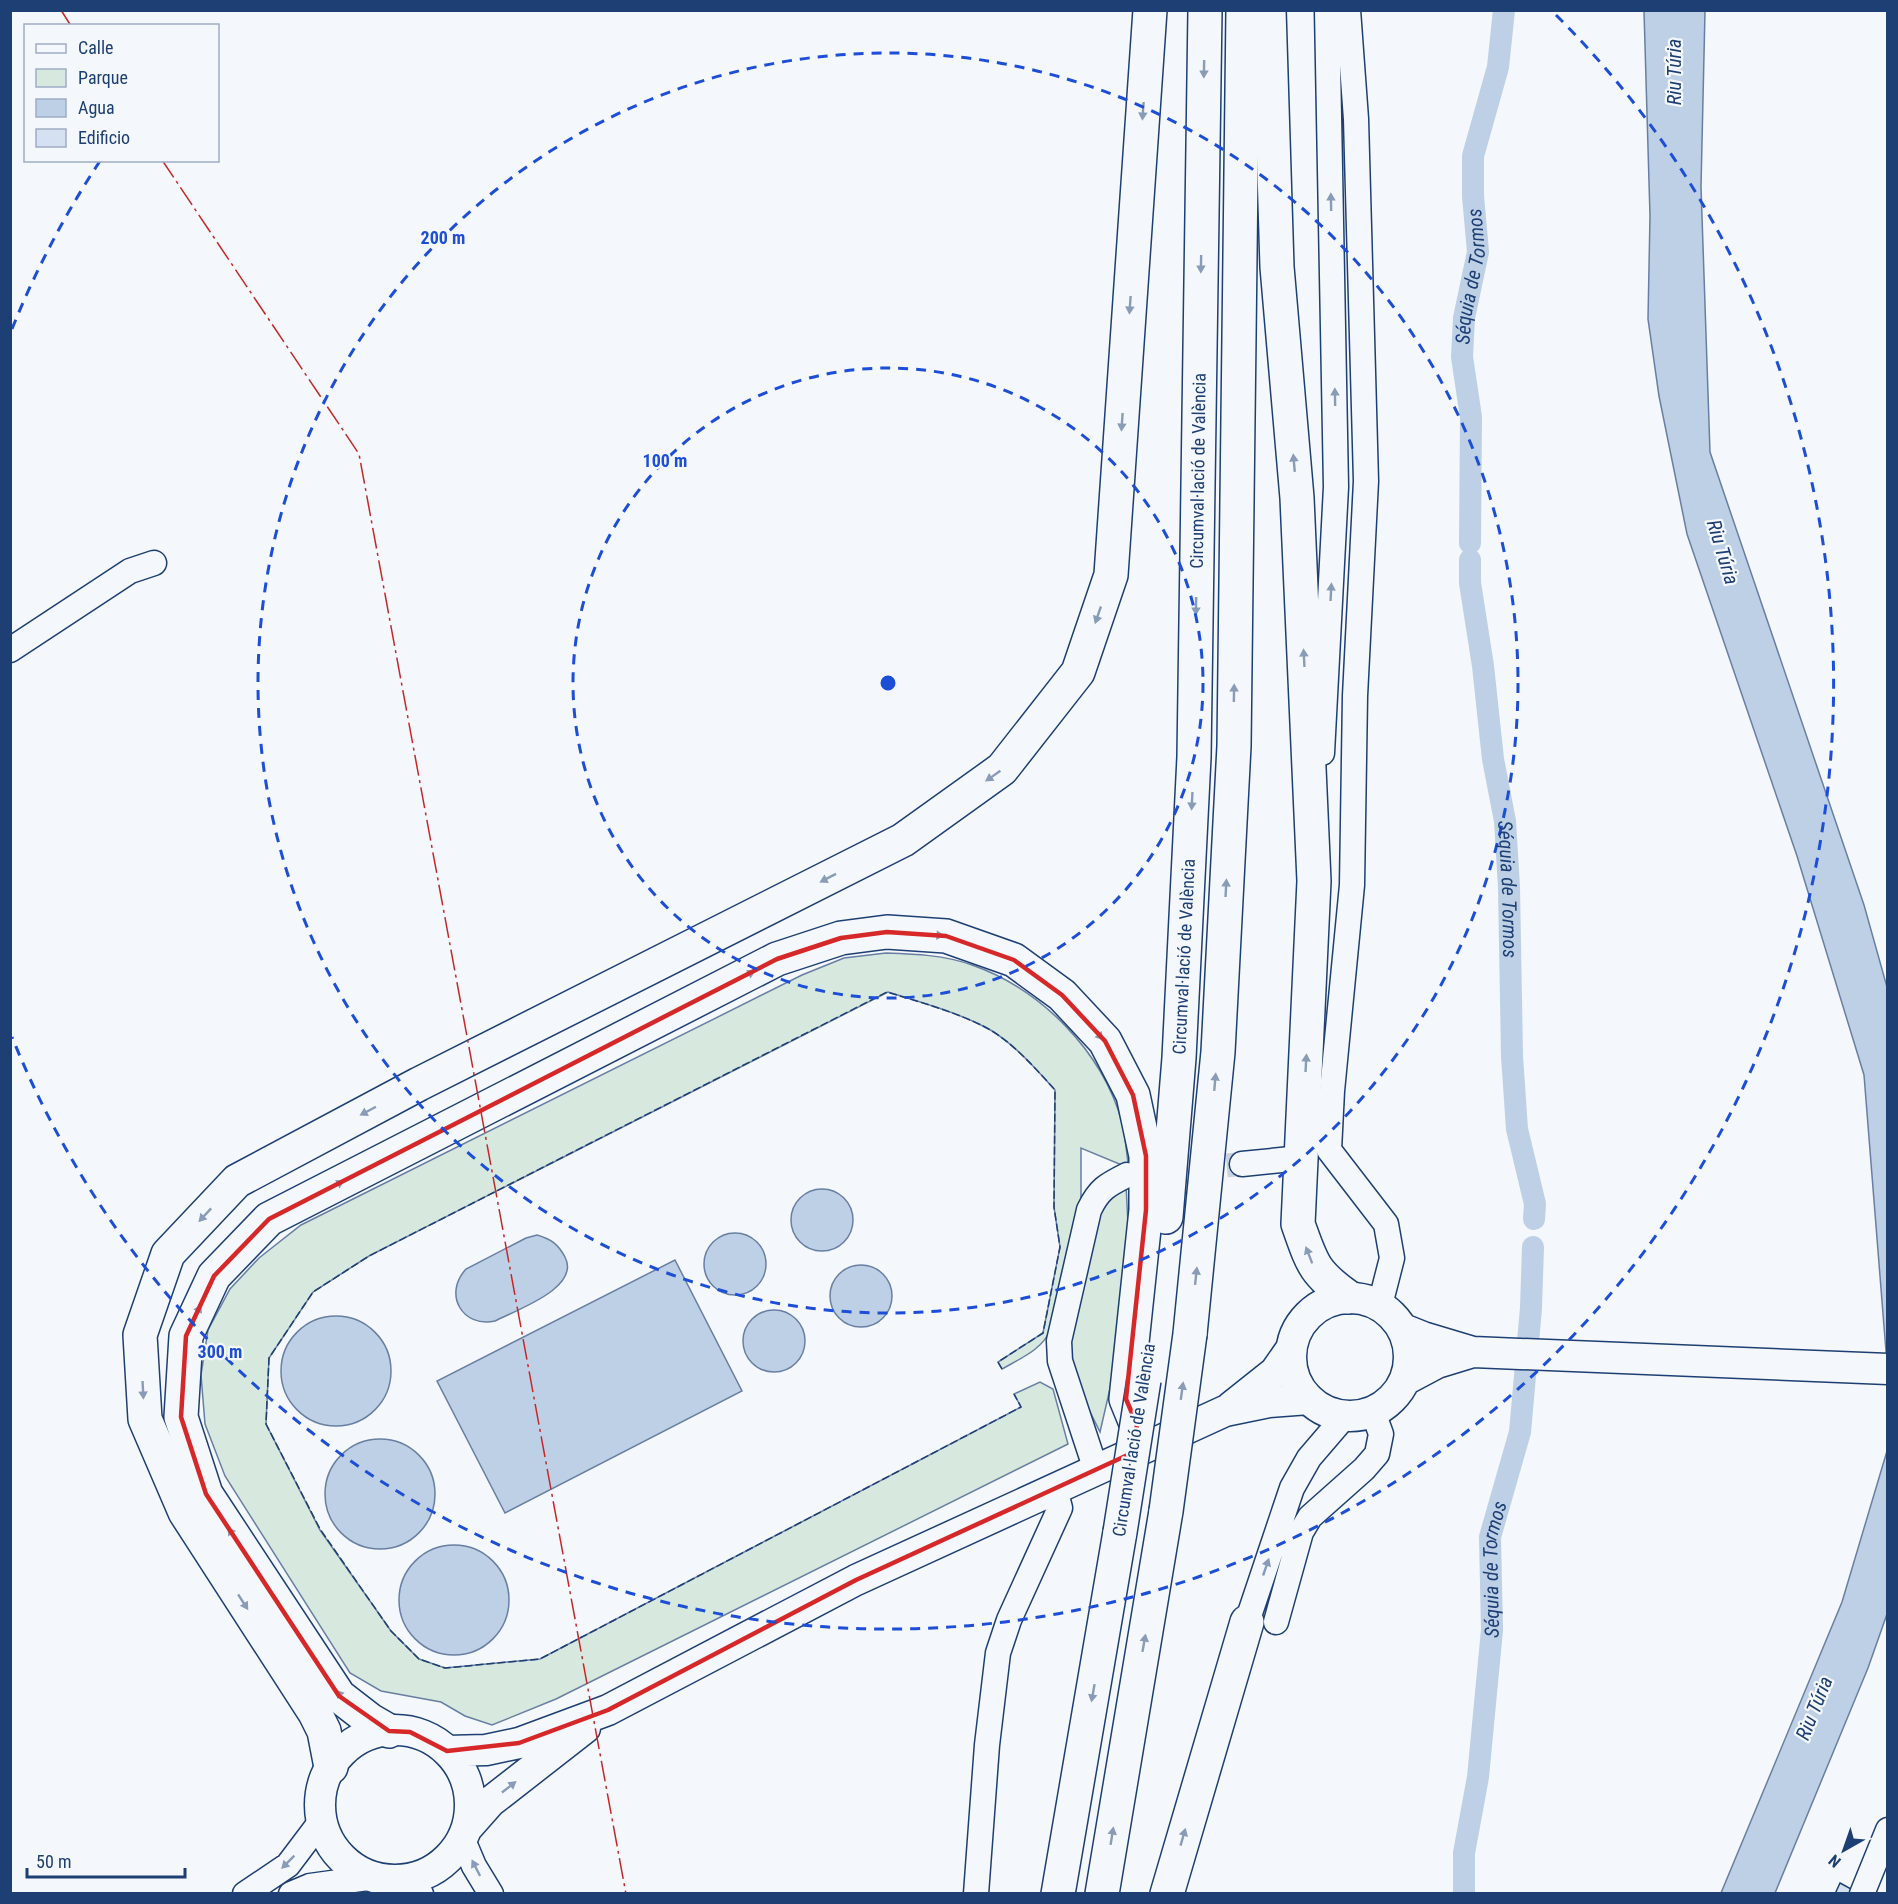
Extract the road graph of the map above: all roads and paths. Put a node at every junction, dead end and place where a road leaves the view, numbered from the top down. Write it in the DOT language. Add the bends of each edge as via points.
graph roads {
  1 [pos="1150,10"];
  2 [pos="1205,10"];
  3 [pos="1243,10"];
  4 [pos="1269,10"];
  5 [pos="1327,10"];
  6 [pos="1348,10"];
  7 [pos="154,563"];
  8 [pos="10,650"];
  9 [pos="1314,881"];
  10 [pos="1315,1154"];
  11 [pos="1242,1164"];
  12 [pos="1127,1175"];
  13 [pos="1348,1297"];
  14 [pos="1380,1305"];
  15 [pos="1403,1329"];
  16 [pos="1291,1349"];
  17 [pos="1473,1352"];
  18 [pos="1887,1369"];
  19 [pos="1136,1378"];
  20 [pos="1405,1380"];
  21 [pos="1310,1400"];
  22 [pos="1225,1411"];
  23 [pos="1359,1414"];
  24 [pos="1096,1470"];
  25 [pos="1055,1489"];
  26 [pos="1261,1622"];
  27 [pos="609,1710"];
  28 [pos="389,1731"];
  29 [pos="447,1751"];
  30 [pos="331,1767"];
  31 [pos="322,1820"];
  32 [pos="1887,1830"];
  33 [pos="465,1834"];
  34 [pos="398,1884"];
  35 [pos="245,1893"];
  36 [pos="291,1893"];
  37 [pos="491,1893"];
  38 [pos="976,1893"];
  39 [pos="1058,1893"];
  40 [pos="1102,1893"];
  41 [pos="1167,1893"];
  42 [pos="1862,1893"];
  1 -- 30 [label="highway, one-way" via="1111,575 1078,672 1002,769 903,840 419,1083 237,1181 168,1254 140,1335 145,1419 185,1512 315,1713 324,1731"];
  2 -- 19 [label="highway, Circumval·lació de València, one-way" via="1193,769 1179,1058 1150,1349"];
  40 -- 3 [label="highway, one-way, bridge" via="1166,1511 1190,1334 1218,1052 1234,746"];
  9 -- 4 [label="highway, one-way" via="1297,498 1277,267"];
  9 -- 5 [label="street, one-way" via="1336,487"];
  6 -- 10 [label="street" via="1357,141 1366,481 1355,696 1353,885 1332,1091"];
  7 -- 8 [label="street" via="130,571"];
  10 -- 9 [label="highway, one-way"];
  10 -- 11 [label="street"];
  13 -- 10 [label="highway, one-way" via="1326,1281 1313,1265 1298,1224"];
  10 -- 14 [label="street" via="1386,1224 1392,1258"];
  12 -- 24 [label="street" via="1096,1195 1089,1210 1059,1341 1060,1361"];
  13 -- 14 [label="main road"];
  13 -- 16 [label="main road" via="1317,1307 1304,1319"];
  14 -- 15 [label="main road"];
  15 -- 17 [label="main road"];
  15 -- 20 [label="main road" via="1410,1363"];
  16 -- 21 [label="main road" via="1298,1385"];
  16 -- 22 [label="main road" via="1275,1372"];
  17 -- 18 [label="main road"];
  17 -- 20 [label="main road" via="1437,1363"];
  28 -- 19 [label="highway, one-way" via="339,1696 206,1494 181,1417 186,1336 214,1275 269,1219 777,959 841,938 887,932 946,936 1014,960 1062,995 1105,1041 1133,1095 1146,1156"];
  19 -- 39 [label="highway, Circumval·lació de València, one-way, bridge" via="1137,1425"];
  20 -- 23 [label="main road" via="1392,1399"];
  21 -- 22 [label="main road" via="1269,1402"];
  21 -- 23 [label="main road" via="1326,1411"];
  22 -- 24 [label="main road"];
  26 -- 23 [label="street, one-way" via="1292,1488 1309,1458"];
  23 -- 26 [label="street" via="1381,1434 1377,1454 1305,1524"];
  24 -- 25 [label="main road"];
  25 -- 27 [label="main road" via="856,1580"];
  25 -- 38 [label="street" via="1060,1508 998,1653"];
  41 -- 26 [label="highway, one-way"];
  27 -- 29 [label="main road" via="519,1743 486,1750"];
  33 -- 27 [label="main road, one-way" via="490,1802"];
  28 -- 29 [label="main road" via="410,1732"];
  28 -- 30 [label="main road" via="359,1738"];
  29 -- 33 [label="main road" via="468,1786 470,1807"];
  30 -- 31 [label="main road" via="321,1793"];
  31 -- 34 [label="main road" via="340,1856 356,1869"];
  31 -- 35 [label="street, one-way" via="288,1865"];
  32 -- 42 [label="street"];
  33 -- 34 [label="main road" via="455,1852 430,1872"];
  37 -- 33 [label="street, one-way" via="474,1866"];
  34 -- 36 [label="street" via="310,1886"];
}
